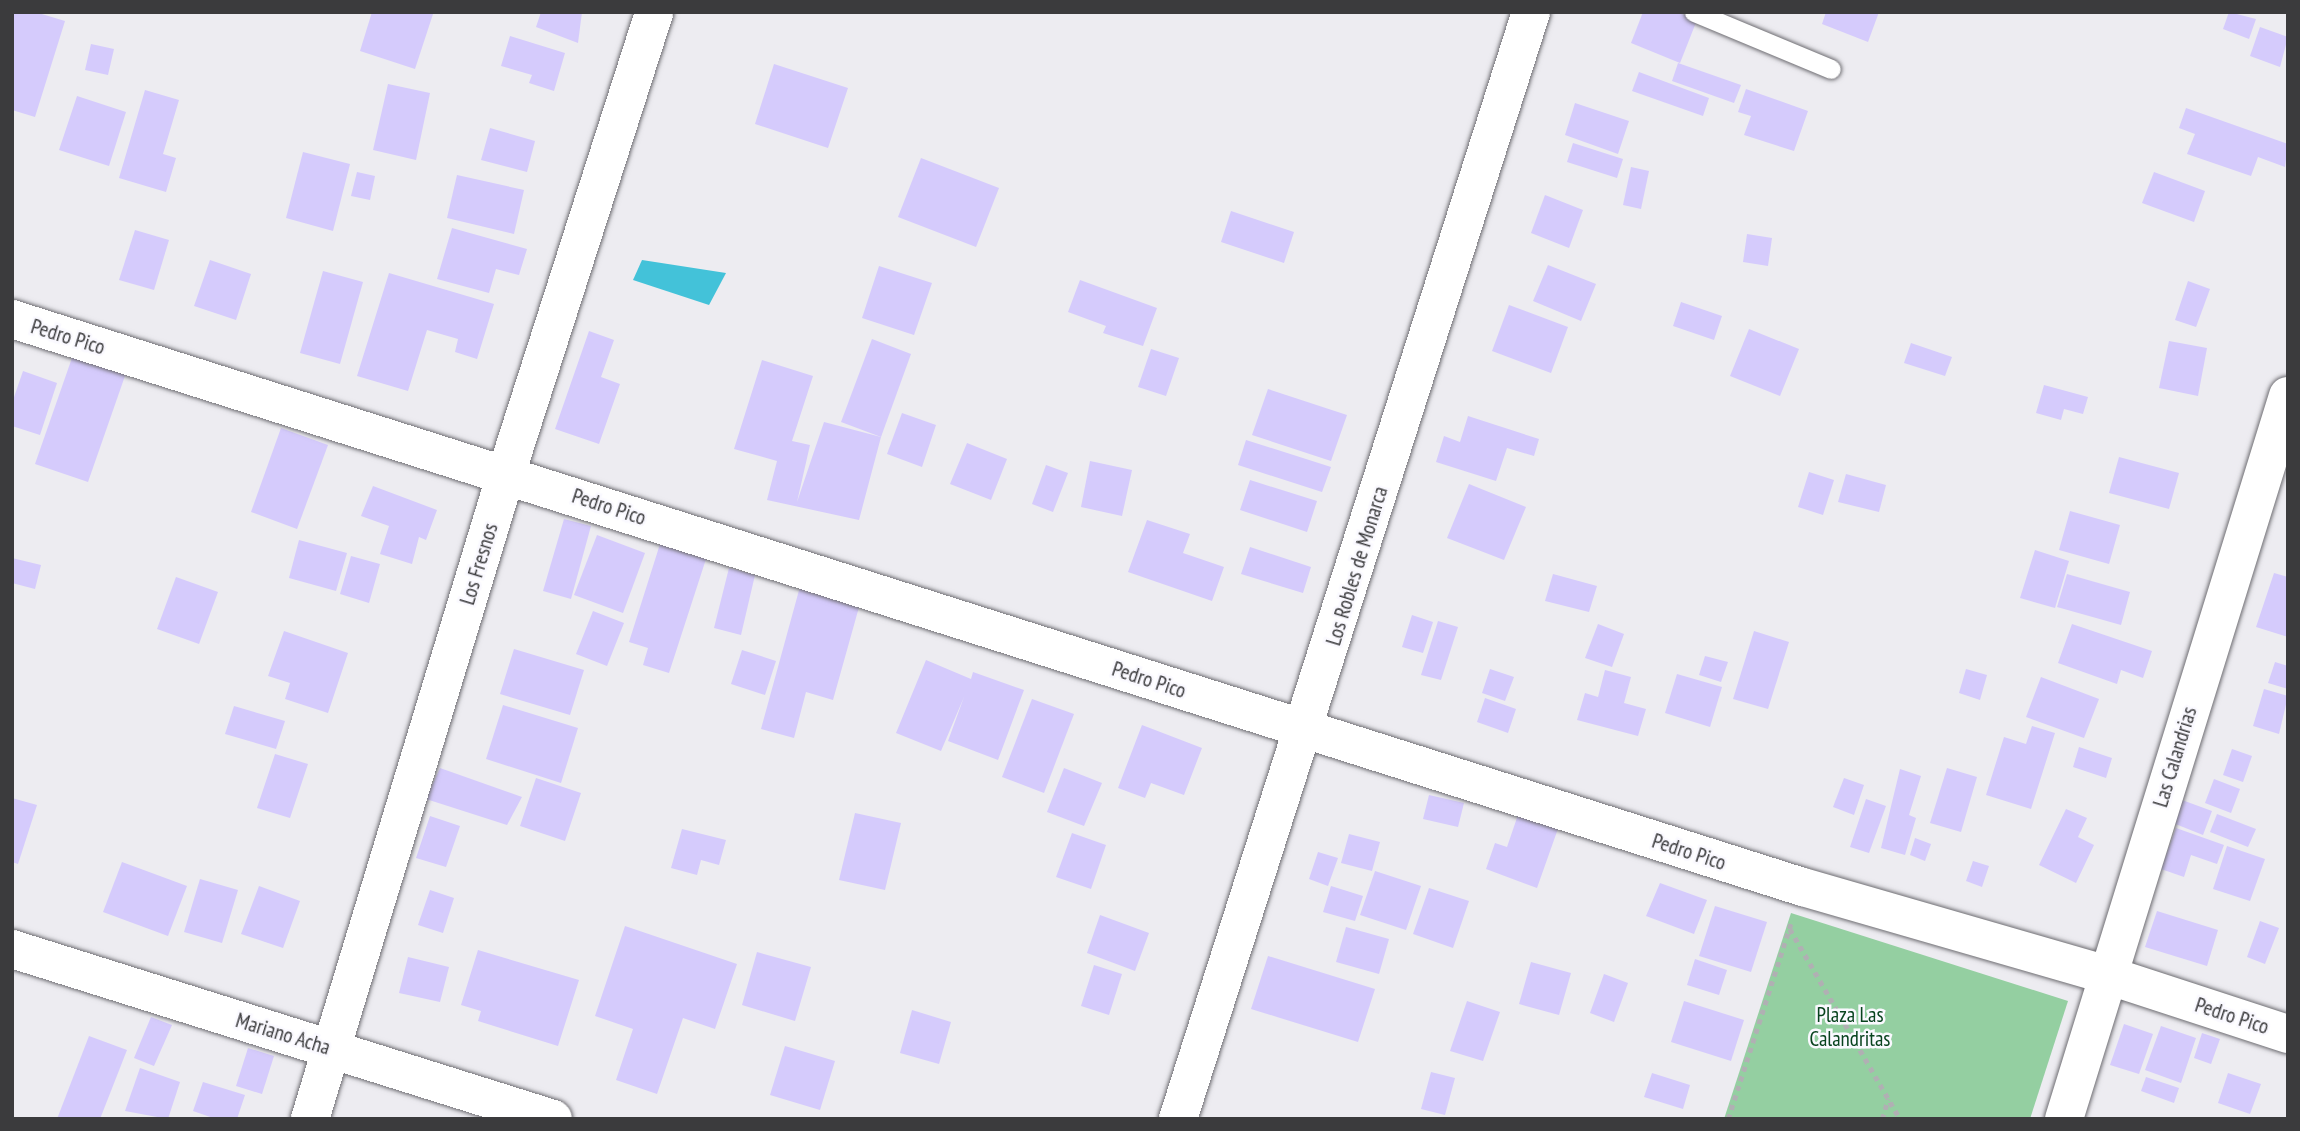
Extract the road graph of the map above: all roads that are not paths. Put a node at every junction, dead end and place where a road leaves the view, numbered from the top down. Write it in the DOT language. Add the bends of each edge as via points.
graph roads {
  1 [pos="654,12"];
  2 [pos="1531,12"];
  3 [pos="1693,12"];
  4 [pos="1831,69"];
  5 [pos="12,319"];
  6 [pos="2288,396"];
  7 [pos="506,474"];
  8 [pos="1305,730"];
  9 [pos="12,950"];
  10 [pos="2107,975"];
  11 [pos="2288,1034"];
  12 [pos="332,1049"];
  13 [pos="310,1119"];
  14 [pos="553,1119"];
  15 [pos="1178,1119"];
  16 [pos="2064,1119"];
  1 -- 7 [label="street, Los Fresnos"];
  2 -- 8 [label="street, Los Robles de Monarca"];
  3 -- 4 [label="lane"];
  5 -- 7 [label="street, Pedro Pico"];
  6 -- 10 [label="street, Las Calandrias"];
  7 -- 8 [label="street, Pedro Pico"];
  7 -- 12 [label="street, Los Fresnos"];
  8 -- 10 [label="street, Pedro Pico" via="1803,887"];
  8 -- 15 [label="street, Los Robles de Monarca"];
  9 -- 12 [label="street, Mariano Acha"];
  10 -- 11 [label="street, Pedro Pico"];
  10 -- 16 [label="street, Las Calandrias"];
  12 -- 13 [label="street, Los Fresnos"];
  12 -- 14 [label="street, Mariano Acha"];
}
